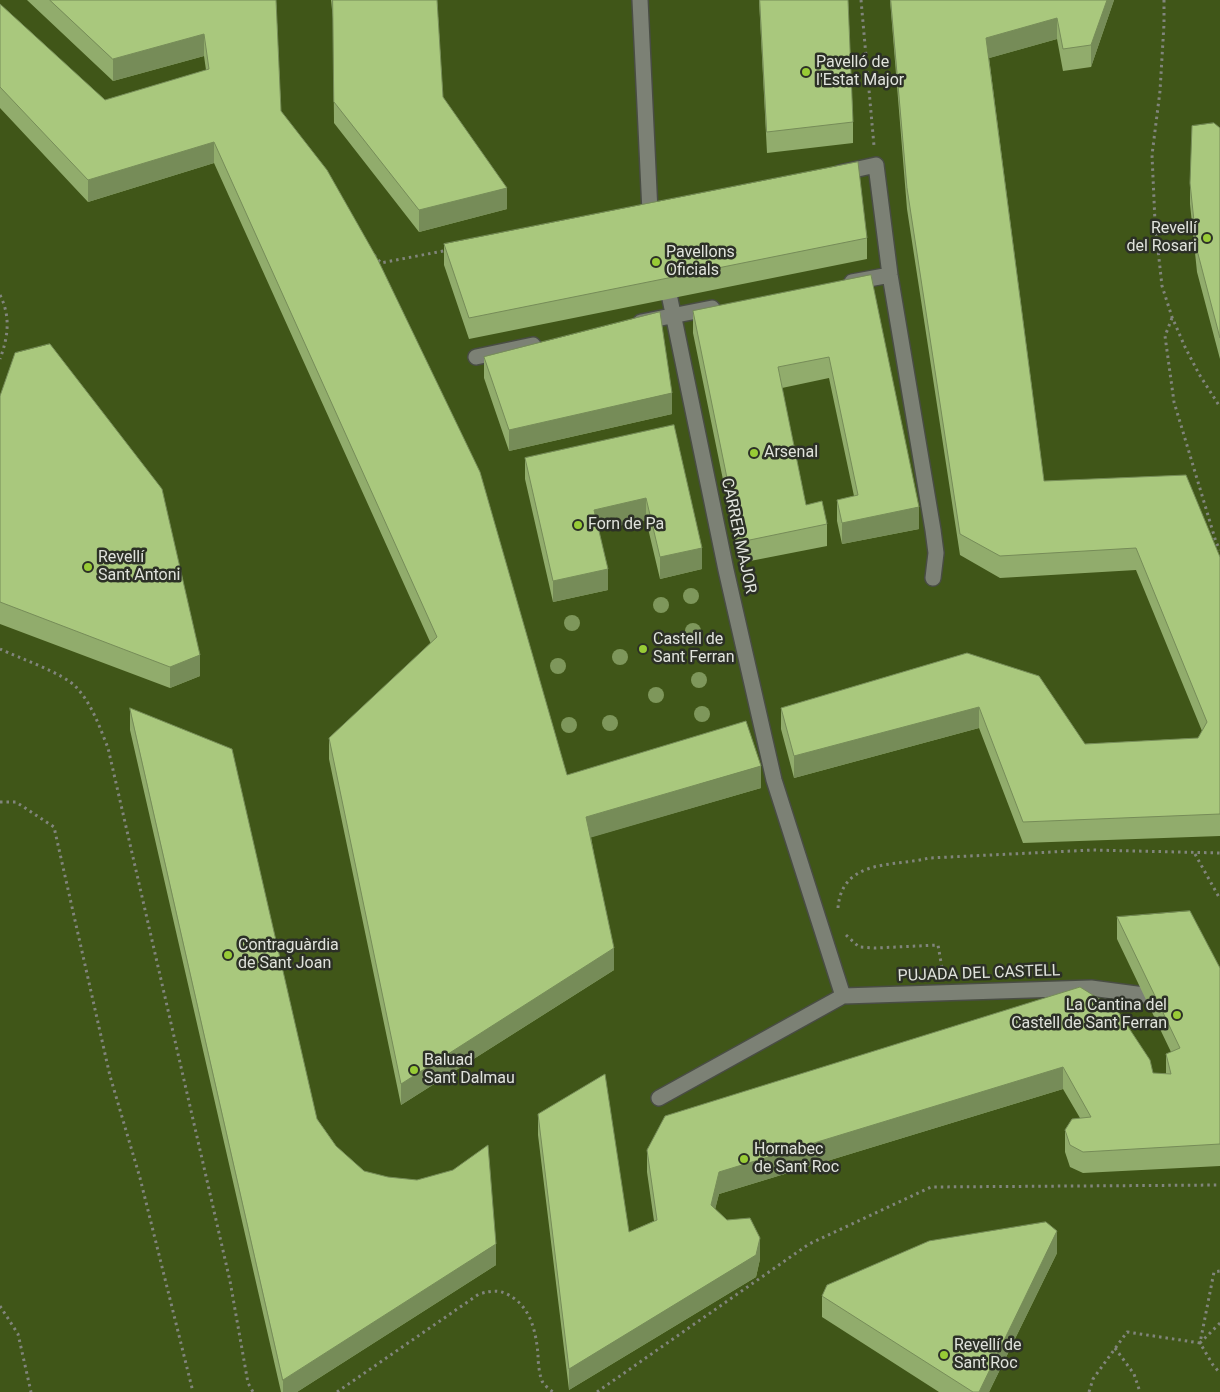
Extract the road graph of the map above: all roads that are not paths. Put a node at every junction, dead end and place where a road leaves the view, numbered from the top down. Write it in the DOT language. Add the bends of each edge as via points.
graph roads {
  1 [pos="640,0"];
  2 [pos="829,175"];
  3 [pos="678,206"];
  4 [pos="890,275"];
  5 [pos="840,284"];
  6 [pos="670,299"];
  7 [pos="723,306"];
  8 [pos="674,315"];
  9 [pos="627,325"];
  10 [pos="551,341"];
  11 [pos="476,357"];
  12 [pos="933,578"];
  13 [pos="1144,995"];
  14 [pos="843,996"];
  15 [pos="659,1098"];
  1 -- 3 [label="lane" via="651,218"];
  2 -- 4 [label="lane" via="876,165"];
  4 -- 5 [label="lane"];
  4 -- 12 [label="lane" via="933,530 936,553"];
  6 -- 8 [label="lane, CARRER MAJOR"];
  7 -- 8 [label="lane"];
  8 -- 9 [label="lane"];
  8 -- 14 [label="lane, CARRER MAJOR" via="726,570 774,780"];
  10 -- 11 [label="lane"];
  13 -- 14 [label="lane, PUJADA DEL CASTELL" via="1091,988"];
  14 -- 15 [label="lane"];
}
